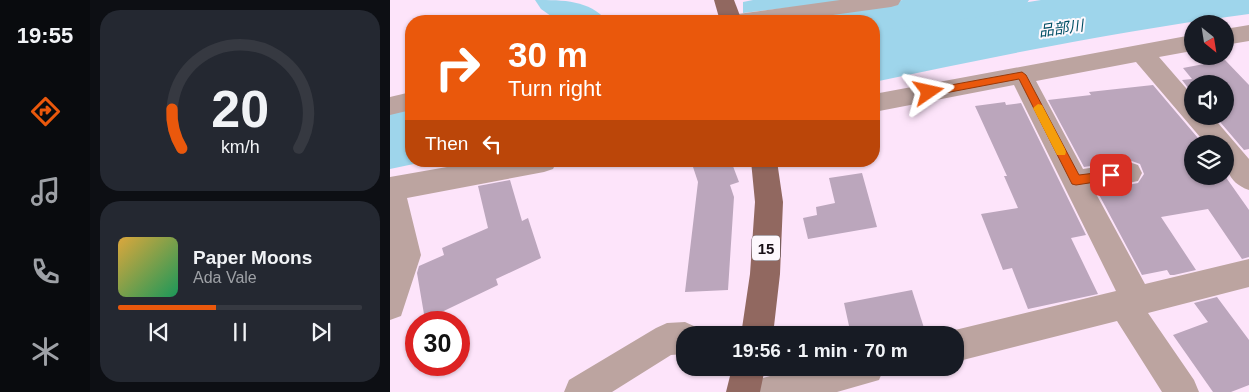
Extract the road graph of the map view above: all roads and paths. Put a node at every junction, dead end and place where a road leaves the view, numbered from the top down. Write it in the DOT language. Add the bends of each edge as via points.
graph roads {
  1 [pos="724,0"];
  2 [pos="891,0"];
  3 [pos="729,15"];
  4 [pos="782,15"];
  5 [pos="1249,33"];
  6 [pos="1234,36"];
  7 [pos="1184,45"];
  8 [pos="1142,53"];
  9 [pos="1022,75"];
  10 [pos="405,102"];
  11 [pos="880,102"];
  12 [pos="1184,102"];
  13 [pos="390,106"];
  14 [pos="1205,125"];
  15 [pos="1213,135"];
  16 [pos="1234,160"];
  17 [pos="511,167"];
  18 [pos="765,167"];
  19 [pos="1129,173"];
  20 [pos="1249,179"];
  21 [pos="1076,181"];
  22 [pos="390,189"];
  23 [pos="1249,273"];
  24 [pos="1131,302"];
  25 [pos="390,304"];
  26 [pos="758,326"];
  27 [pos="676,338"];
  28 [pos="964,344"];
  29 [pos="747,376"];
  30 [pos="834,376"];
  31 [pos="581,392"];
  32 [pos="743,392"];
  33 [pos="768,392"];
  34 [pos="1182,392"];
  1 -- 3 [label="main road"];
  2 -- 4 [label="street"];
  5 -- 6 [label="street"];
  7 -- 8 [label="street"];
  8 -- 9 [label="street"];
  8 -- 12 [label="street"];
  9 -- 11 [label="street"];
  9 -- 21 [label="street"];
  10 -- 13 [label="street"];
  14 -- 15 [label="street"];
  16 -- 20 [label="street"];
  17 -- 22 [label="street"];
  18 -- 26 [label="main road, 15" via="769,202"];
  19 -- 21 [label="street"];
  21 -- 24 [label="street"];
  22 -- 25 [label="street" via="406,255"];
  23 -- 24 [label="street"];
  24 -- 28 [label="street"];
  24 -- 34 [label="street"];
  27 -- 31 [label="street" via="667,339"];
  29 -- 32 [label="main road"];
  30 -- 33 [label="street"];
}
